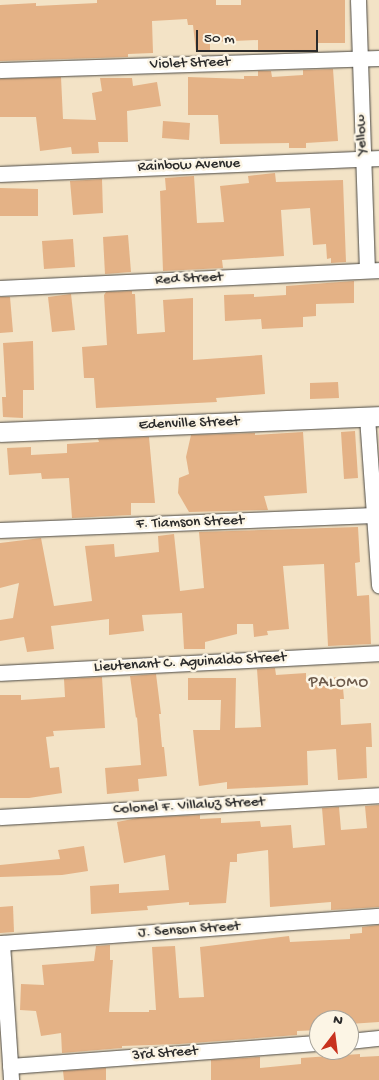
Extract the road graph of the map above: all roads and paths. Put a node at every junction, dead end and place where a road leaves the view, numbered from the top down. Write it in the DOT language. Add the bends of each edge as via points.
graph roads {
  1 [pos="358,0"];
  2 [pos="379,58"];
  3 [pos="361,59"];
  4 [pos="0,70"];
  5 [pos="379,158"];
  6 [pos="363,159"];
  7 [pos="0,174"];
  8 [pos="373,270"];
  9 [pos="0,288"];
  10 [pos="373,416"];
  11 [pos="0,432"];
  12 [pos="376,515"];
  13 [pos="0,530"];
  14 [pos="379,586"];
  15 [pos="379,654"];
  16 [pos="0,673"];
  17 [pos="379,795"];
  18 [pos="0,817"];
  19 [pos="379,916"];
  20 [pos="1,943"];
  21 [pos="379,1038"];
  22 [pos="359,1040"];
  23 [pos="309,1044"];
  24 [pos="11,1073"];
  1 -- 3 [label="street, Yellow"];
  2 -- 3 [label="street, Violet Street"];
  3 -- 4 [label="street, Violet Street"];
  3 -- 6 [label="street, Yellow"];
  5 -- 6 [label="street, Rainbow Avenue"];
  6 -- 7 [label="street, Rainbow Avenue"];
  6 -- 8 [label="street, Yellow"];
  8 -- 9 [label="street, Red Street"];
  10 -- 11 [label="street, Edenville Street"];
  10 -- 12 [label="street"];
  12 -- 13 [label="street, F. Tiamson Street"];
  12 -- 14 [label="street"];
  15 -- 16 [label="street, Lieutenant C. Aguinaldo Street"];
  17 -- 18 [label="street, Colonel F. Villaluz Street"];
  19 -- 20 [label="street, J. Senson Street"];
  20 -- 24 [label="street"];
  21 -- 22 [label="street"];
  23 -- 24 [label="street, 3rd Street"];
}
